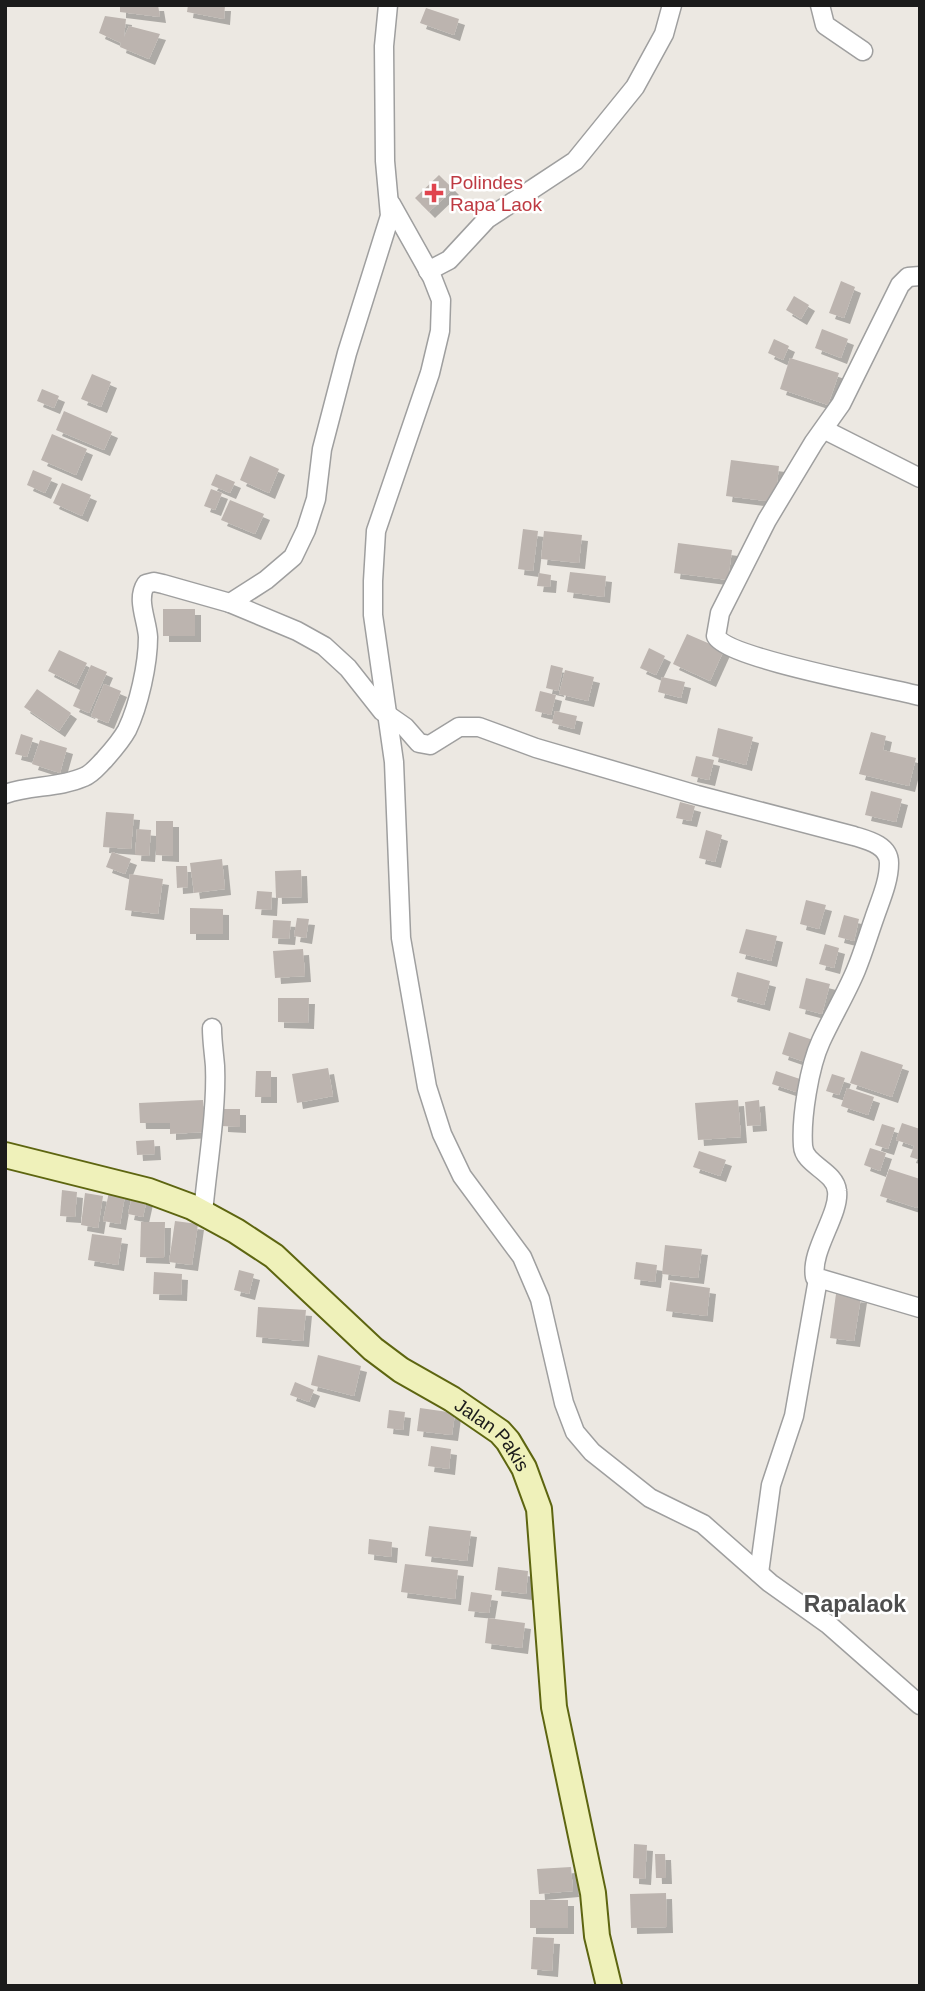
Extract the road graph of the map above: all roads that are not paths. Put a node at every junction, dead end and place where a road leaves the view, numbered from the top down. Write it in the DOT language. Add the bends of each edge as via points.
graph roads {
  1 [pos="388,5"];
  2 [pos="672,5"];
  3 [pos="820,5"];
  4 [pos="863,51"];
  5 [pos="391,204"];
  6 [pos="428,271"];
  7 [pos="920,276"];
  8 [pos="825,430"];
  9 [pos="920,478"];
  10 [pos="230,603"];
  11 [pos="920,696"];
  12 [pos="387,715"];
  13 [pos="5,794"];
  14 [pos="212,1028"];
  15 [pos="5,1155"];
  16 [pos="202,1213"];
  17 [pos="818,1279"];
  18 [pos="920,1308"];
  19 [pos="759,1573"];
  20 [pos="920,1705"];
  21 [pos="609,1986"];
  1 -- 5 [label="street" via="384,60"];
  2 -- 6 [label="street" via="664,34 635,87 575,161 487,219 449,260"];
  3 -- 4 [label="street" via="825,26"];
  5 -- 6 [label="street"];
  5 -- 10 [label="street" via="334,401 306,530 293,557"];
  6 -- 12 [label="street" via="441,300 440,331 376,531 373,615"];
  7 -- 8 [label="street" via="908,276 900,285"];
  8 -- 9 [label="street"];
  8 -- 11 [label="street" via="766,520 720,613 716,636 720,643 803,670"];
  10 -- 12 [label="street" via="324,646"];
  10 -- 13 [label="street" via="163,584 146,584 142,591 148,633 145,674 128,729 88,776"];
  12 -- 17 [label="street" via="424,745 459,727 479,727 697,795 854,836 884,850 889,858 884,890 808,1082 803,1150 838,1192 814,1269"];
  12 -- 19 [label="street" via="394,762 401,938 427,1087 442,1135 462,1176 522,1256 540,1298 575,1432 615,1472 650,1498 703,1524"];
  14 -- 16 [label="street" via="215,1065"];
  15 -- 16 [label="street, Jalan Pakis" via="149,1191"];
  16 -- 21 [label="street, Jalan Pakis" via="274,1256 373,1349 500,1432 516,1451 539,1509 554,1707"];
  17 -- 18 [label="street"];
  17 -- 19 [label="street" via="794,1416 771,1485"];
  19 -- 20 [label="street"];
}
